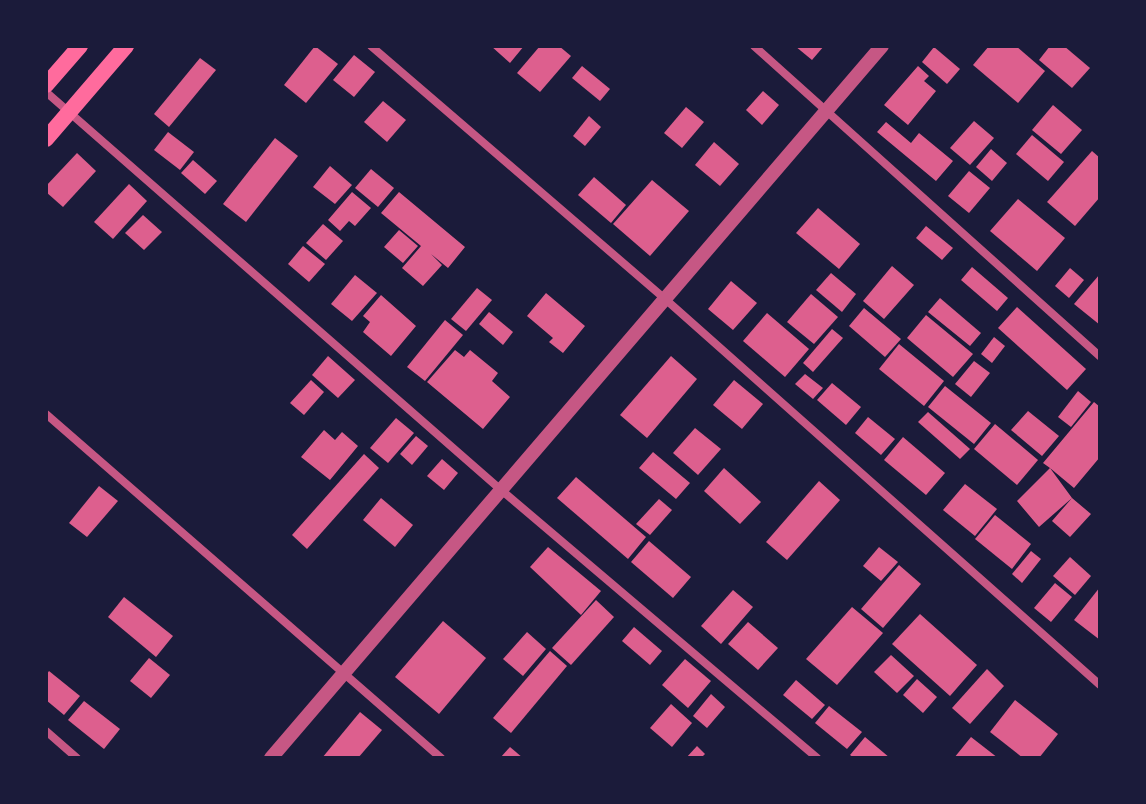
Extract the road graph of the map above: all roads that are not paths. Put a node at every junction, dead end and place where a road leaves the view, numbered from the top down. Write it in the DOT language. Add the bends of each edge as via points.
graph roads {
  1 [pos="80,46"];
  2 [pos="126,46"];
  3 [pos="371,46"];
  4 [pos="754,46"];
  5 [pos="882,46"];
  6 [pos="46,85"];
  7 [pos="46,92"];
  8 [pos="827,109"];
  9 [pos="69,112"];
  10 [pos="46,139"];
  11 [pos="664,298"];
  12 [pos="1100,356"];
  13 [pos="46,414"];
  14 [pos="500,489"];
  15 [pos="343,671"];
  16 [pos="1100,685"];
  17 [pos="46,731"];
  18 [pos="77,758"];
  19 [pos="271,758"];
  20 [pos="441,758"];
  21 [pos="817,758"];
  1 -- 6 [label="main road"];
  2 -- 9 [label="main road"];
  3 -- 11 [label="street"];
  4 -- 8 [label="street"];
  5 -- 8 [label="street"];
  7 -- 9 [label="street"];
  8 -- 11 [label="street"];
  8 -- 12 [label="street"];
  9 -- 10 [label="main road"];
  9 -- 14 [label="street"];
  11 -- 14 [label="street"];
  11 -- 16 [label="street"];
  13 -- 15 [label="street"];
  14 -- 15 [label="street"];
  14 -- 21 [label="street"];
  15 -- 19 [label="street"];
  15 -- 20 [label="street"];
  17 -- 18 [label="street"];
}
